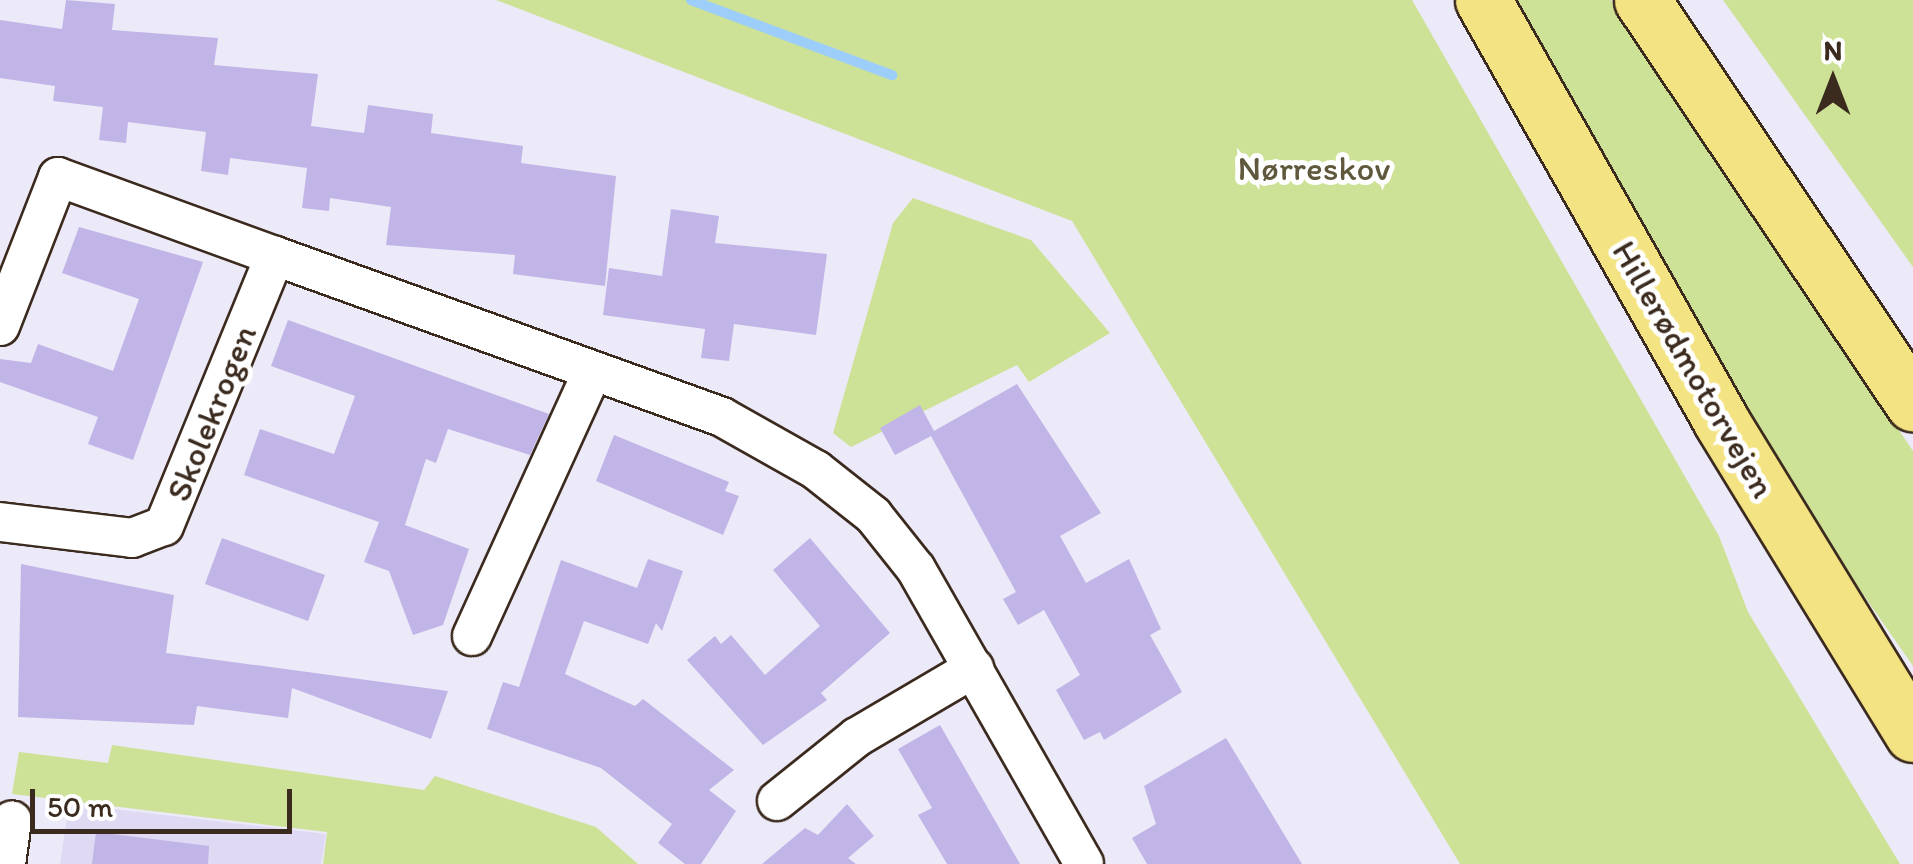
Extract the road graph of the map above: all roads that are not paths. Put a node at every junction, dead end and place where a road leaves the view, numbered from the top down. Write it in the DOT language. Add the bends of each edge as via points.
graph roads {
  1 [pos="1483,0"];
  2 [pos="1642,0"];
  3 [pos="275,256"];
  4 [pos="0,326"];
  5 [pos="594,370"];
  6 [pos="1913,404"];
  7 [pos="0,522"];
  8 [pos="472,636"];
  9 [pos="974,668"];
  10 [pos="1913,734"];
  11 [pos="777,802"];
  12 [pos="12,820"];
  13 [pos="6,864"];
  14 [pos="1084,864"];
  1 -- 10 [label="highway, Hillerødmotorvejen" via="1721,421"];
  2 -- 6 [label="highway"];
  3 -- 4 [label="street" via="58,177"];
  3 -- 5 [label="street"];
  3 -- 7 [label="street, Skolekrogen" via="164,526 132,538"];
  5 -- 8 [label="street"];
  5 -- 9 [label="street" via="722,416 874,515"];
  9 -- 11 [label="street" via="857,738"];
  9 -- 14 [label="street"];
  12 -- 13 [label="street"];
}
